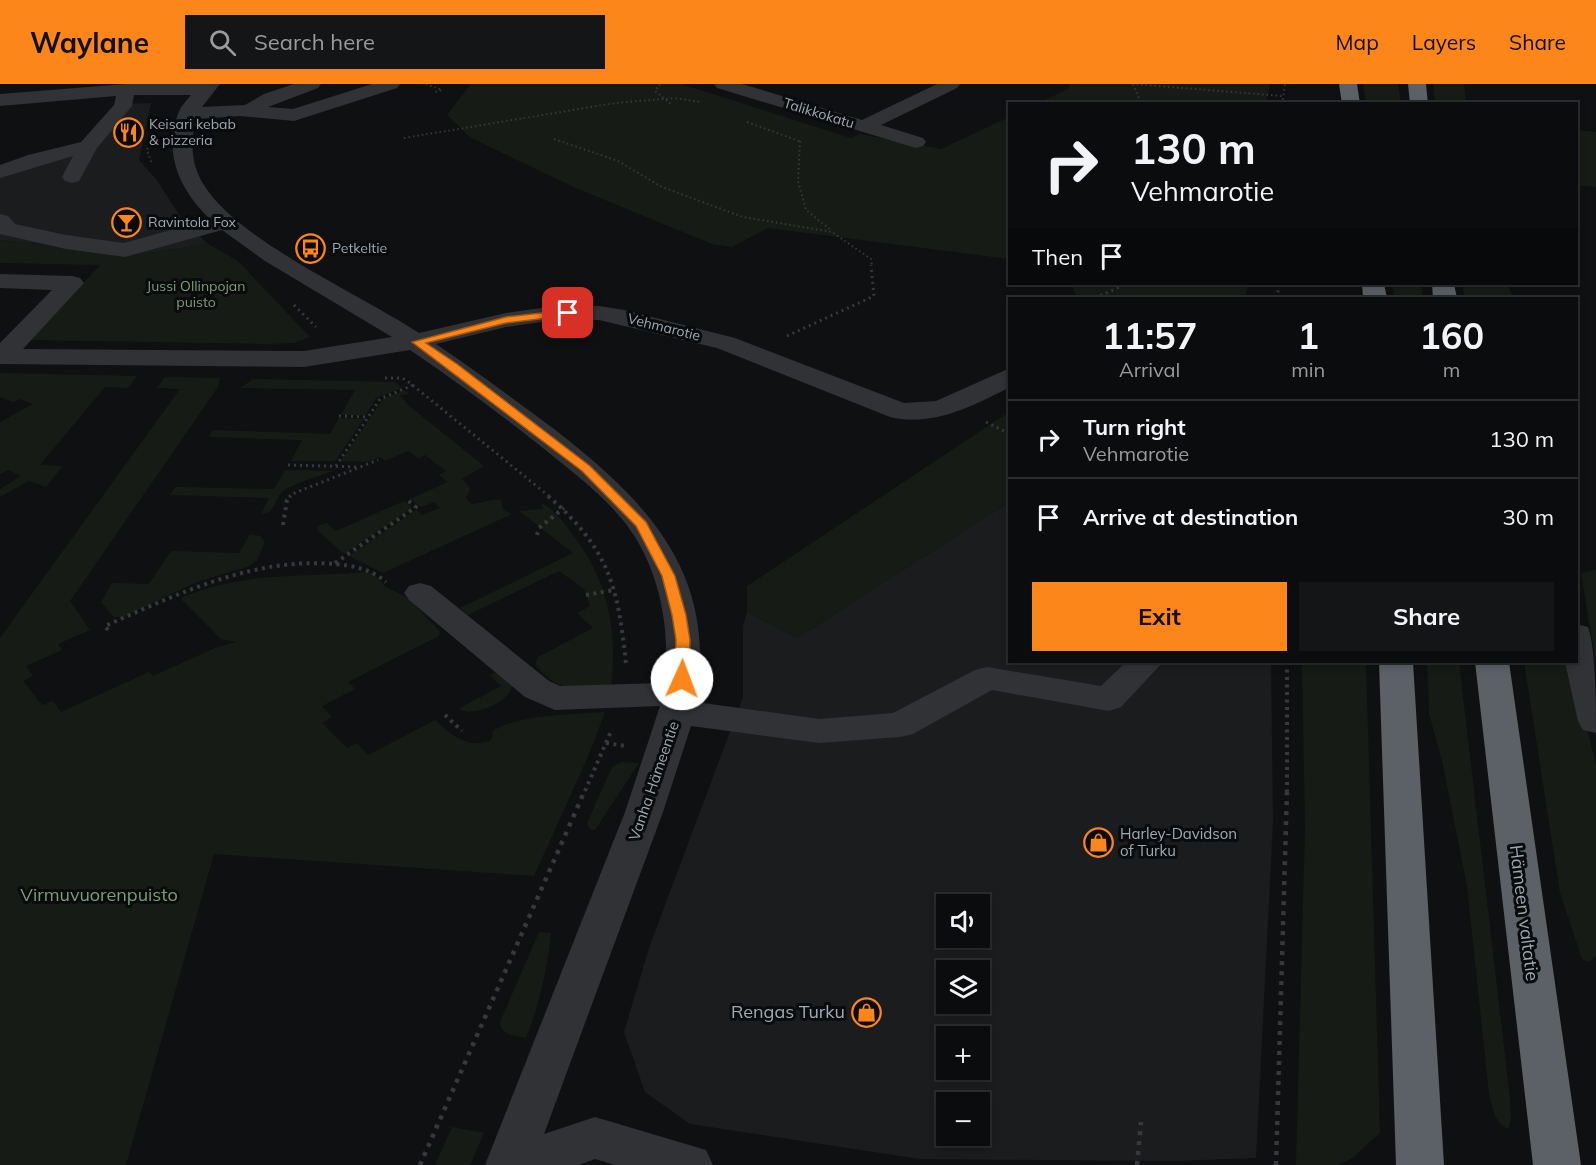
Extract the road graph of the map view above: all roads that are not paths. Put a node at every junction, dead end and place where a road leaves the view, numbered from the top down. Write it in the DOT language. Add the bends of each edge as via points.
graph roads {
  1 [pos="312,84"];
  2 [pos="391,84"];
  3 [pos="723,84"];
  4 [pos="951,84"];
  5 [pos="1348,84"];
  6 [pos="1417,84"];
  7 [pos="208,86"];
  8 [pos="126,90"];
  9 [pos="0,100"];
  10 [pos="1350,102"];
  11 [pos="1419,102"];
  12 [pos="249,110"];
  13 [pos="187,114"];
  14 [pos="864,126"];
  15 [pos="916,141"];
  16 [pos="88,146"];
  17 [pos="0,172"];
  18 [pos="72,177"];
  19 [pos="0,221"];
  20 [pos="224,222"];
  21 [pos="0,281"];
  22 [pos="417,342"];
  23 [pos="1,356"];
  24 [pos="1008,377"];
  25 [pos="420,593"];
  26 [pos="1578,643"];
  27 [pos="1145,663"];
  28 [pos="1396,663"];
  29 [pos="1492,663"];
  30 [pos="679,703"];
  31 [pos="1596,722"];
  32 [pos="517,1153"];
  33 [pos="689,1165"];
  34 [pos="1420,1165"];
  35 [pos="1557,1165"];
  1 -- 12 [label="street"];
  2 -- 12 [label="street" via="294,115"];
  3 -- 14 [label="street, Talikkokatu"];
  4 -- 14 [label="street"];
  5 -- 10 [label="highway"];
  6 -- 11 [label="highway"];
  7 -- 8 [label="street"];
  7 -- 13 [label="street"];
  8 -- 9 [label="street"];
  8 -- 16 [label="street" via="123,106"];
  12 -- 13 [label="street"];
  13 -- 20 [label="street, Vanha Hämeentie" via="183,137 186,169 195,188"];
  14 -- 15 [label="street, Talikkokatu"];
  16 -- 17 [label="street"];
  16 -- 18 [label="street"];
  19 -- 20 [label="street" via="7,229 125,250"];
  20 -- 22 [label="street, Vanha Hämeentie"];
  21 -- 23 [label="street" via="72,283"];
  22 -- 23 [label="street" via="274,361"];
  22 -- 24 [label="street, Vehmarotie" via="533,316 608,314 726,343 900,411 921,414 953,406"];
  22 -- 30 [label="street, Vanha Hämeentie" via="586,468 641,525 668,576 679,615 683,663"];
  25 -- 30 [label="street" via="537,689 555,698 625,697"];
  26 -- 31 [label="street"];
  27 -- 30 [label="street" via="1109,699 987,678 900,725 819,731"];
  28 -- 34 [label="highway"];
  29 -- 35 [label="highway, Hämeen valtatie"];
  30 -- 32 [label="street, Vanha Hämeentie" via="639,828"];
  32 -- 33 [label="street" via="595,1138"];
}
